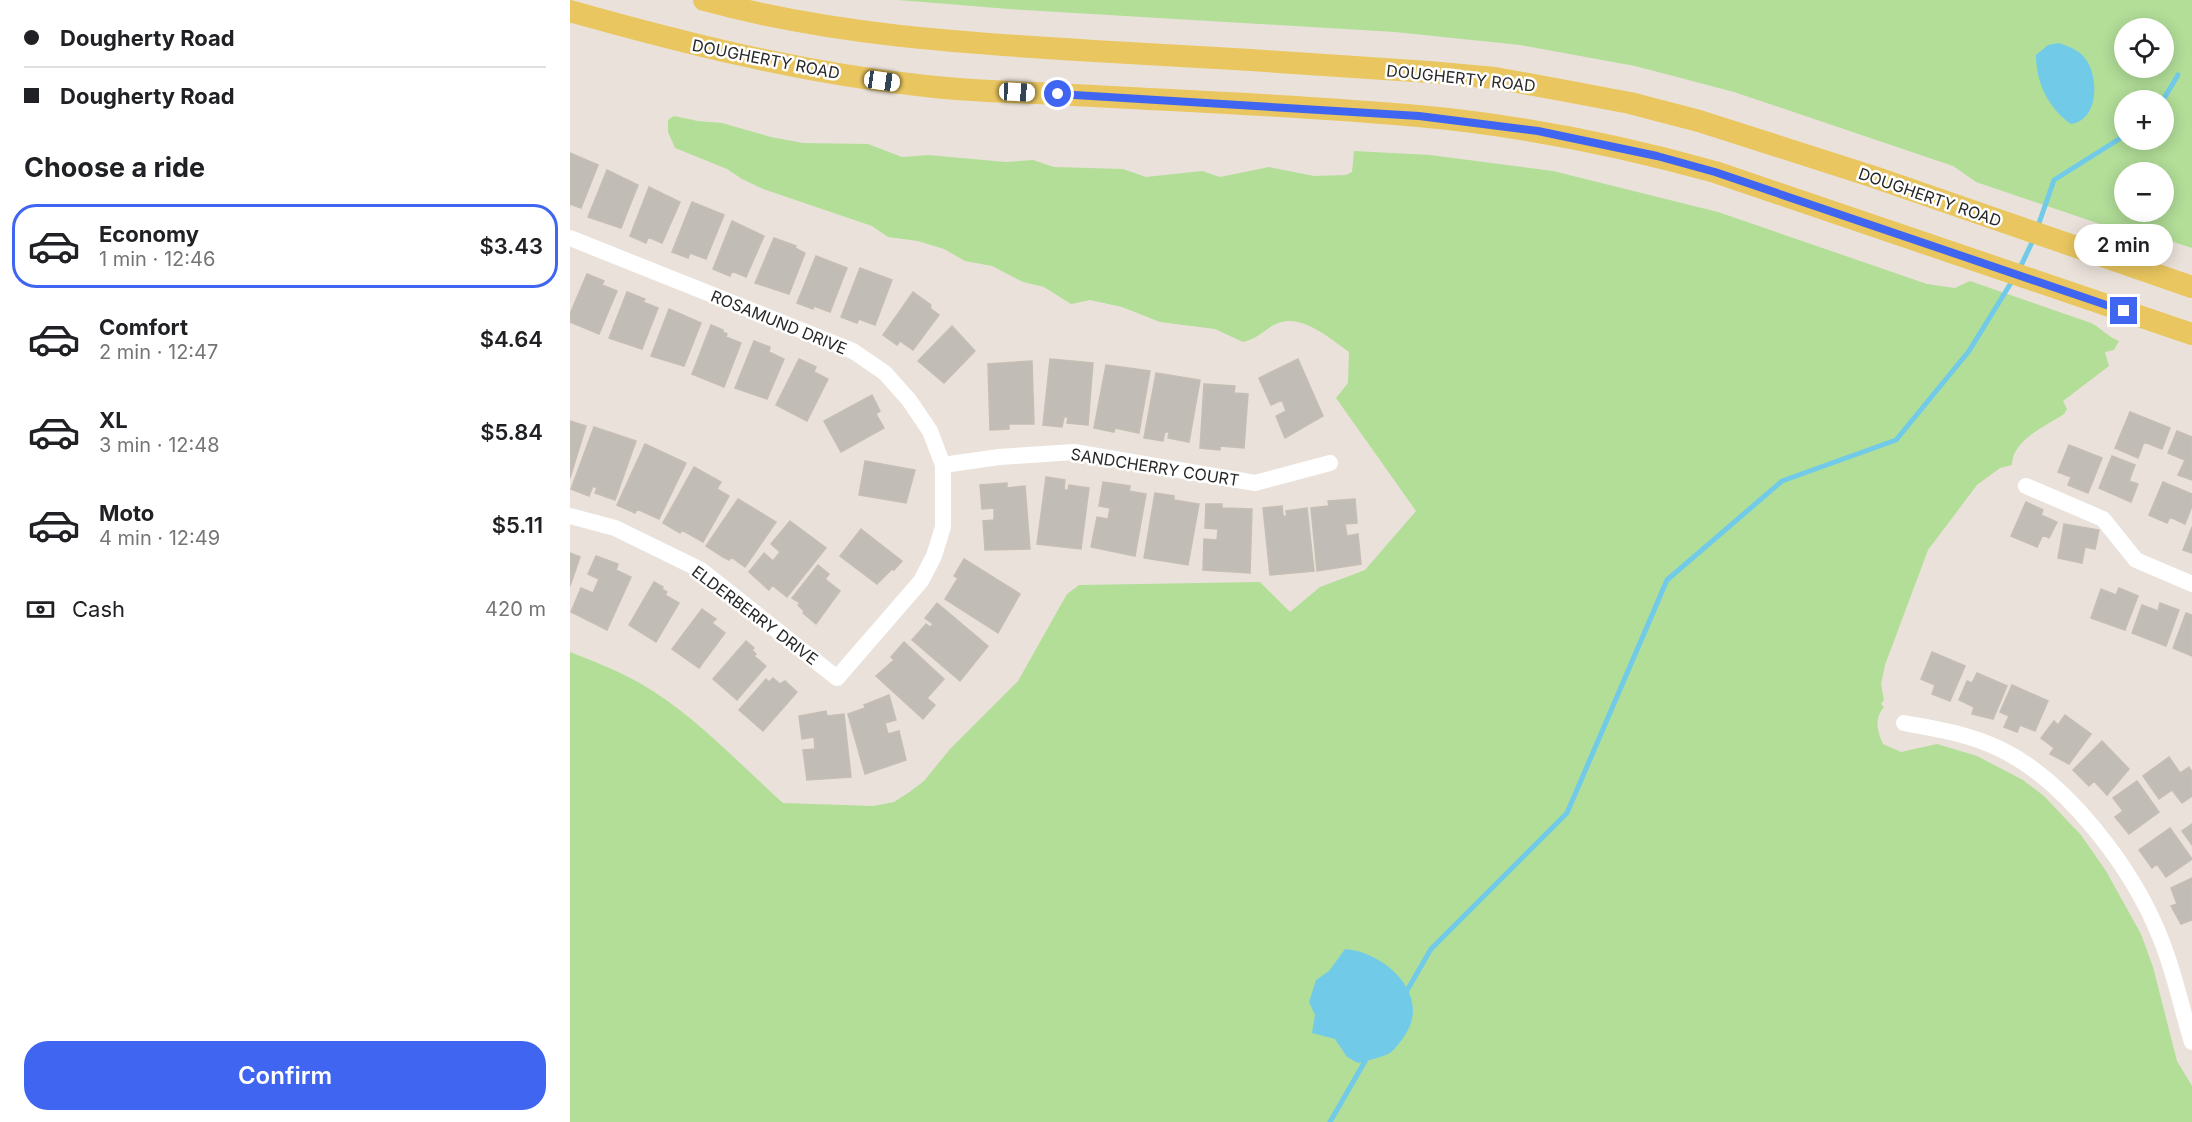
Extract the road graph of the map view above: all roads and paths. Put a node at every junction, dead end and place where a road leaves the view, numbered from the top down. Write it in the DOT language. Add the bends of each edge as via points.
graph roads {
  1 [pos="704,0"];
  2 [pos="570,11"];
  3 [pos="570,238"];
  4 [pos="2192,287"];
  5 [pos="2192,334"];
  6 [pos="1330,463"];
  7 [pos="943,465"];
  8 [pos="2026,486"];
  9 [pos="570,516"];
  10 [pos="2192,584"];
  11 [pos="837,678"];
  12 [pos="1904,723"];
  13 [pos="2192,1042"];
  1 -- 4 [label="main road, DOUGHERTY ROAD" via="743,11 925,40 1429,72 1495,78 1630,103 1699,121"];
  2 -- 5 [label="main road, DOUGHERTY ROAD" via="752,58 920,86 1419,116 1538,131 1715,172"];
  3 -- 7 [label="street, ROSAMUND DRIVE" via="853,351 885,374 909,400 930,431"];
  6 -- 7 [label="street, SANDCHERRY COURT" via="1255,483 1074,452"];
  7 -- 11 [label="street, ROSAMUND DRIVE" via="943,527 934,556 921,581"];
  8 -- 10 [label="street" via="2103,519 2136,560"];
  9 -- 11 [label="street, ELDERBERRY DRIVE" via="615,528 701,570"];
  12 -- 13 [label="street" via="1948,731 2002,750 2034,769 2070,800 2095,828 2140,896 2160,937"];
}
